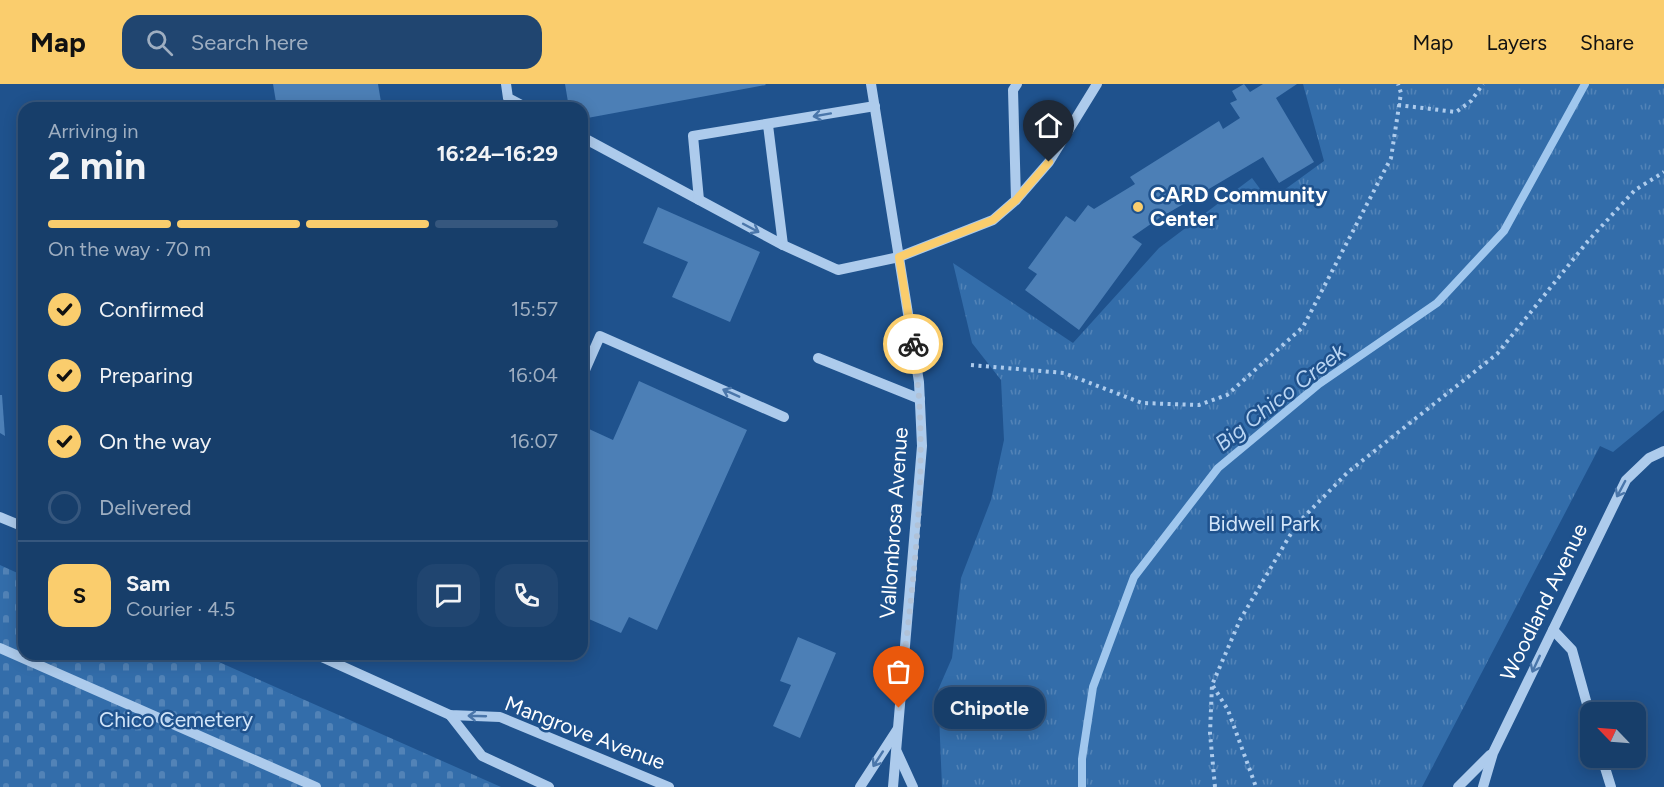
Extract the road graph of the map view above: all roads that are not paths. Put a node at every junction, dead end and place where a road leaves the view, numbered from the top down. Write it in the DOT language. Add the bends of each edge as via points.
graph roads {
  1 [pos="506,84"];
  2 [pos="871,84"];
  3 [pos="1017,84"];
  4 [pos="1097,84"];
  5 [pos="516,102"];
  6 [pos="875,106"];
  7 [pos="768,125"];
  8 [pos="588,140"];
  9 [pos="699,200"];
  10 [pos="1016,200"];
  11 [pos="783,245"];
  12 [pos="899,257"];
  13 [pos="818,358"];
  14 [pos="588,363"];
  15 [pos="920,399"];
  16 [pos="784,417"];
  17 [pos="1664,451"];
  18 [pos="0,517"];
  19 [pos="18,524"];
  20 [pos="1552,630"];
  21 [pos="0,648"];
  22 [pos="18,656"];
  23 [pos="27,660"];
  24 [pos="328,660"];
  25 [pos="1587,702"];
  26 [pos="450,716"];
  27 [pos="897,730"];
  28 [pos="896,750"];
  29 [pos="1493,753"];
  30 [pos="1605,768"];
  31 [pos="316,787"];
  32 [pos="549,787"];
  33 [pos="669,787"];
  34 [pos="860,787"];
  35 [pos="893,787"];
  36 [pos="913,787"];
  37 [pos="1458,787"];
  38 [pos="1483,787"];
  39 [pos="1611,787"];
  1 -- 5 [label="street" via="508,98"];
  2 -- 6 [label="street, Vallombrosa Avenue"];
  3 -- 10 [label="street" via="1013,90"];
  4 -- 10 [label="street" via="1049,162"];
  6 -- 7 [label="street, one-way"];
  6 -- 12 [label="street, Vallombrosa Avenue"];
  7 -- 9 [label="street" via="693,136"];
  7 -- 11 [label="street"];
  8 -- 9 [label="street"];
  9 -- 11 [label="street, one-way"];
  10 -- 12 [label="street" via="993,220"];
  11 -- 12 [label="street" via="838,270"];
  12 -- 15 [label="street, Vallombrosa Avenue"];
  13 -- 15 [label="street"];
  16 -- 14 [label="street, one-way" via="600,336"];
  15 -- 27 [label="street, Vallombrosa Avenue" via="922,446"];
  17 -- 20 [label="street, Woodland Avenue, one-way" via="1649,458 1626,480"];
  18 -- 19 [label="street"];
  20 -- 25 [label="street" via="1572,650"];
  20 -- 29 [label="street, Woodland Avenue, one-way"];
  21 -- 22 [label="street"];
  23 -- 31 [label="street"];
  24 -- 26 [label="street, Mangrove Avenue"];
  26 -- 32 [label="street, Mangrove Avenue" via="482,756"];
  33 -- 26 [label="street, Mangrove Avenue, one-way" via="500,717"];
  27 -- 28 [label="street, Vallombrosa Avenue"];
  27 -- 34 [label="street, one-way"];
  28 -- 35 [label="street, Vallombrosa Avenue"];
  28 -- 36 [label="street"];
  29 -- 37 [label="street"];
  29 -- 38 [label="street, Woodland Avenue"];
  30 -- 39 [label="street"];
}
